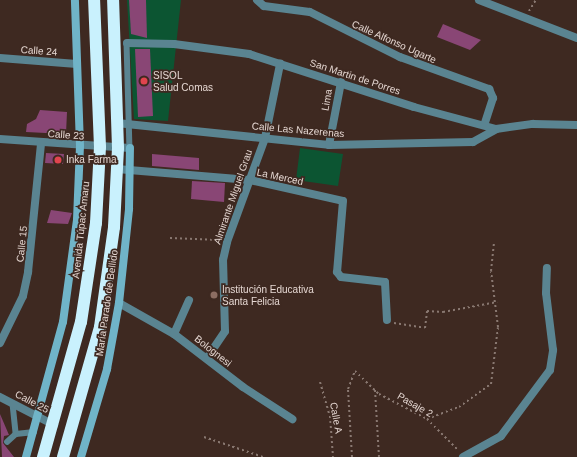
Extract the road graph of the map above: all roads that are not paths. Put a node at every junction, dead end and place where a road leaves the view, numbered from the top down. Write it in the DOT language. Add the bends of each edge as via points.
graph roads {
  1 [pos="75,0"];
  2 [pos="94,0"];
  3 [pos="113,0"];
  4 [pos="257,0"];
  5 [pos="479,0"];
  6 [pos="577,38"];
  7 [pos="127,43"];
  8 [pos="0,58"];
  9 [pos="77,64"];
  10 [pos="280,64"];
  11 [pos="341,82"];
  12 [pos="123,124"];
  13 [pos="577,125"];
  14 [pos="484,126"];
  15 [pos="496,129"];
  16 [pos="265,138"];
  17 [pos="0,139"];
  18 [pos="41,143"];
  19 [pos="330,145"];
  20 [pos="80,146"];
  21 [pos="100,147"];
  22 [pos="124,148"];
  23 [pos="117,169"];
  24 [pos="130,171"];
  25 [pos="250,180"];
  26 [pos="547,268"];
  27 [pos="189,300"];
  28 [pos="119,303"];
  29 [pos="387,320"];
  30 [pos="174,334"];
  31 [pos="0,343"];
  32 [pos="207,358"];
  33 [pos="0,397"];
  34 [pos="13,404"];
  35 [pos="39,418"];
  36 [pos="292,419"];
  37 [pos="54,425"];
  38 [pos="35,432"];
  39 [pos="16,434"];
  40 [pos="6,442"];
  41 [pos="26,457"];
  42 [pos="43,457"];
  43 [pos="63,457"];
  44 [pos="80,457"];
  45 [pos="463,457"];
  1 -- 9 [label="main road, Avenida Túpac Amaru"];
  2 -- 21 [label="highway, Avenida Túpac Amaru"];
  3 -- 12 [label="highway"];
  4 -- 14 [label="street, Calle Alfonso Ugarte" via="264,6 310,12 400,57 489,89 493,98"];
  5 -- 6 [label="street"];
  7 -- 10 [label="street, San Martin de Porres" via="223,49"];
  7 -- 12 [label="lane"];
  8 -- 9 [label="street, Calle 24"];
  9 -- 20 [label="main road, Avenida Túpac Amaru"];
  10 -- 11 [label="street, San Martin de Porres"];
  10 -- 16 [label="street, Almirante Miguel Grau"];
  11 -- 14 [label="street, San Martin de Porres" via="414,107"];
  11 -- 19 [label="street, Lima"];
  12 -- 16 [label="street, Calle Las Nazerenas"];
  12 -- 22 [label="highway"];
  13 -- 15 [label="street, San Martin de Porres" via="533,124"];
  14 -- 15 [label="street, San Martin de Porres"];
  15 -- 19 [label="street, Calle Las Nazerenas" via="473,142"];
  16 -- 19 [label="street, Calle Las Nazerenas"];
  16 -- 25 [label="street, Almirante Miguel Grau"];
  17 -- 18 [label="street, Calle 23"];
  18 -- 20 [label="street, Calle 23"];
  18 -- 31 [label="street, Calle 15" via="28,272 23,296"];
  20 -- 21 [label="street, Calle 23"];
  20 -- 35 [label="main road, Avenida Túpac Amaru" via="71,271"];
  21 -- 22 [label="street, Calle 23"];
  21 -- 37 [label="highway, Avenida Túpac Amaru" via="89,274"];
  22 -- 23 [label="highway"];
  22 -- 24 [label="main road, María Parado de Bellido"];
  23 -- 24 [label="street, La Merced"];
  23 -- 43 [label="highway" via="114,227 100,327"];
  24 -- 25 [label="street, La Merced"];
  24 -- 28 [label="main road, María Parado de Bellido"];
  25 -- 29 [label="street, La Merced" via="343,201 336,272 341,277 385,282"];
  25 -- 32 [label="street, Almirante Miguel Grau" via="223,260 225,331"];
  26 -- 45 [label="street" via="553,350 550,370 501,436"];
  27 -- 30 [label="street"];
  28 -- 30 [label="street, Bolognesi"];
  28 -- 44 [label="main road, María Parado de Bellido" via="107,369"];
  30 -- 32 [label="street, Bolognesi"];
  32 -- 36 [label="street, Bolognesi"];
  33 -- 34 [label="street, Calle 25"];
  34 -- 35 [label="street, Calle 25"];
  34 -- 39 [label="lane"];
  35 -- 37 [label="street, Calle 25"];
  35 -- 38 [label="main road, Avenida Túpac Amaru"];
  37 -- 42 [label="highway, Avenida Túpac Amaru"];
  38 -- 39 [label="lane"];
  38 -- 41 [label="main road, Avenida Túpac Amaru"];
  39 -- 40 [label="lane"];
}
